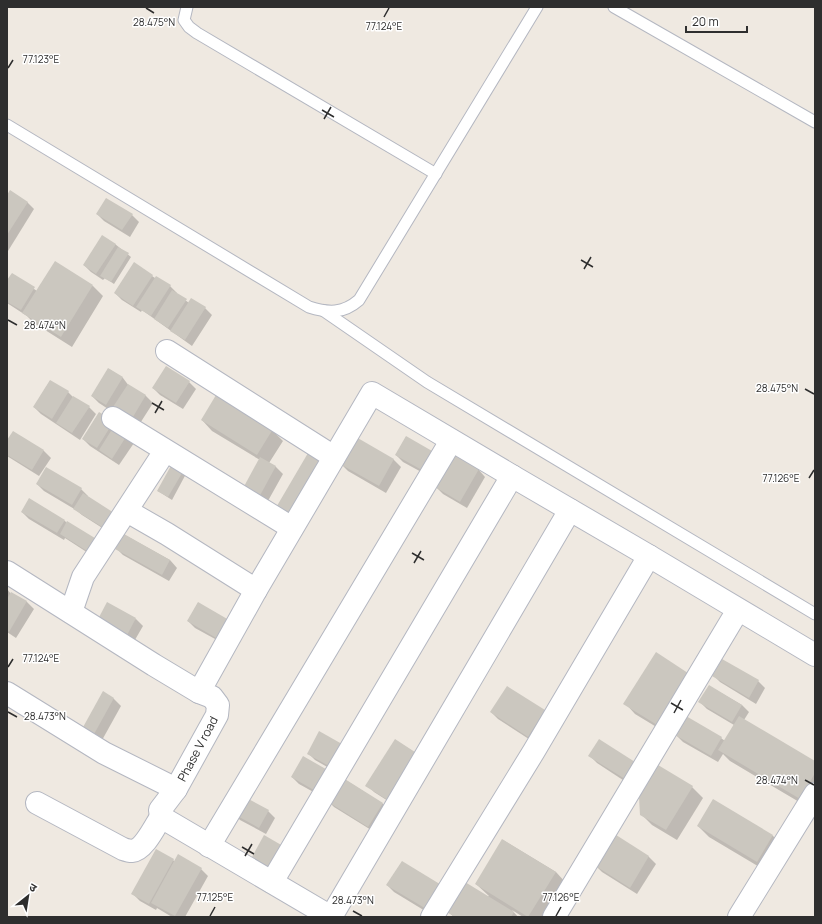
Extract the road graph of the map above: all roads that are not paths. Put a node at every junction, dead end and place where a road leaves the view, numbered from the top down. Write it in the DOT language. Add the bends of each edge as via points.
graph roads {
  1 [pos="187,7"];
  2 [pos="537,7"];
  3 [pos="614,7"];
  4 [pos="815,122"];
  5 [pos="7,125"];
  6 [pos="436,174"];
  7 [pos="324,311"];
  8 [pos="167,351"];
  9 [pos="113,418"];
  10 [pos="451,441"];
  11 [pos="166,451"];
  12 [pos="334,457"];
  13 [pos="512,476"];
  14 [pos="570,510"];
  15 [pos="128,511"];
  16 [pos="292,528"];
  17 [pos="649,556"];
  18 [pos="7,572"];
  19 [pos="256,590"];
  20 [pos="738,610"];
  21 [pos="71,612"];
  22 [pos="815,614"];
  23 [pos="815,655"];
  24 [pos="199,692"];
  25 [pos="7,694"];
  26 [pos="176,789"];
  27 [pos="815,794"];
  28 [pos="37,804"];
  29 [pos="161,816"];
  30 [pos="209,846"];
  31 [pos="272,882"];
  32 [pos="331,917"];
  33 [pos="432,917"];
  34 [pos="554,917"];
  35 [pos="739,917"];
  1 -- 6 [label="lane" via="184,20 197,33"];
  2 -- 6 [label="lane"];
  3 -- 4 [label="lane"];
  5 -- 7 [label="lane" via="309,306"];
  6 -- 7 [label="lane" via="359,300 350,308"];
  7 -- 22 [label="lane" via="427,382"];
  8 -- 12 [label="street"];
  9 -- 11 [label="street"];
  10 -- 12 [label="street" via="372,393"];
  10 -- 13 [label="street"];
  10 -- 30 [label="street"];
  11 -- 15 [label="street"];
  11 -- 16 [label="street"];
  12 -- 16 [label="street"];
  13 -- 14 [label="street"];
  13 -- 31 [label="street"];
  14 -- 17 [label="street"];
  14 -- 32 [label="street"];
  15 -- 19 [label="street"];
  15 -- 21 [label="street" via="83,577"];
  16 -- 19 [label="street"];
  17 -- 20 [label="street"];
  17 -- 33 [label="street"];
  18 -- 21 [label="street, Phase V road"];
  19 -- 24 [label="street"];
  20 -- 23 [label="street"];
  20 -- 34 [label="street"];
  21 -- 24 [label="street, Phase V road"];
  24 -- 26 [label="street, Phase V road" via="216,701 217,715"];
  25 -- 26 [label="street" via="104,753"];
  26 -- 29 [label="street, Phase V road" via="160,810"];
  27 -- 35 [label="street"];
  28 -- 29 [label="street, Phase V road" via="123,849 132,851 143,844"];
  29 -- 30 [label="street"];
  30 -- 31 [label="street"];
  31 -- 32 [label="street"];
}
